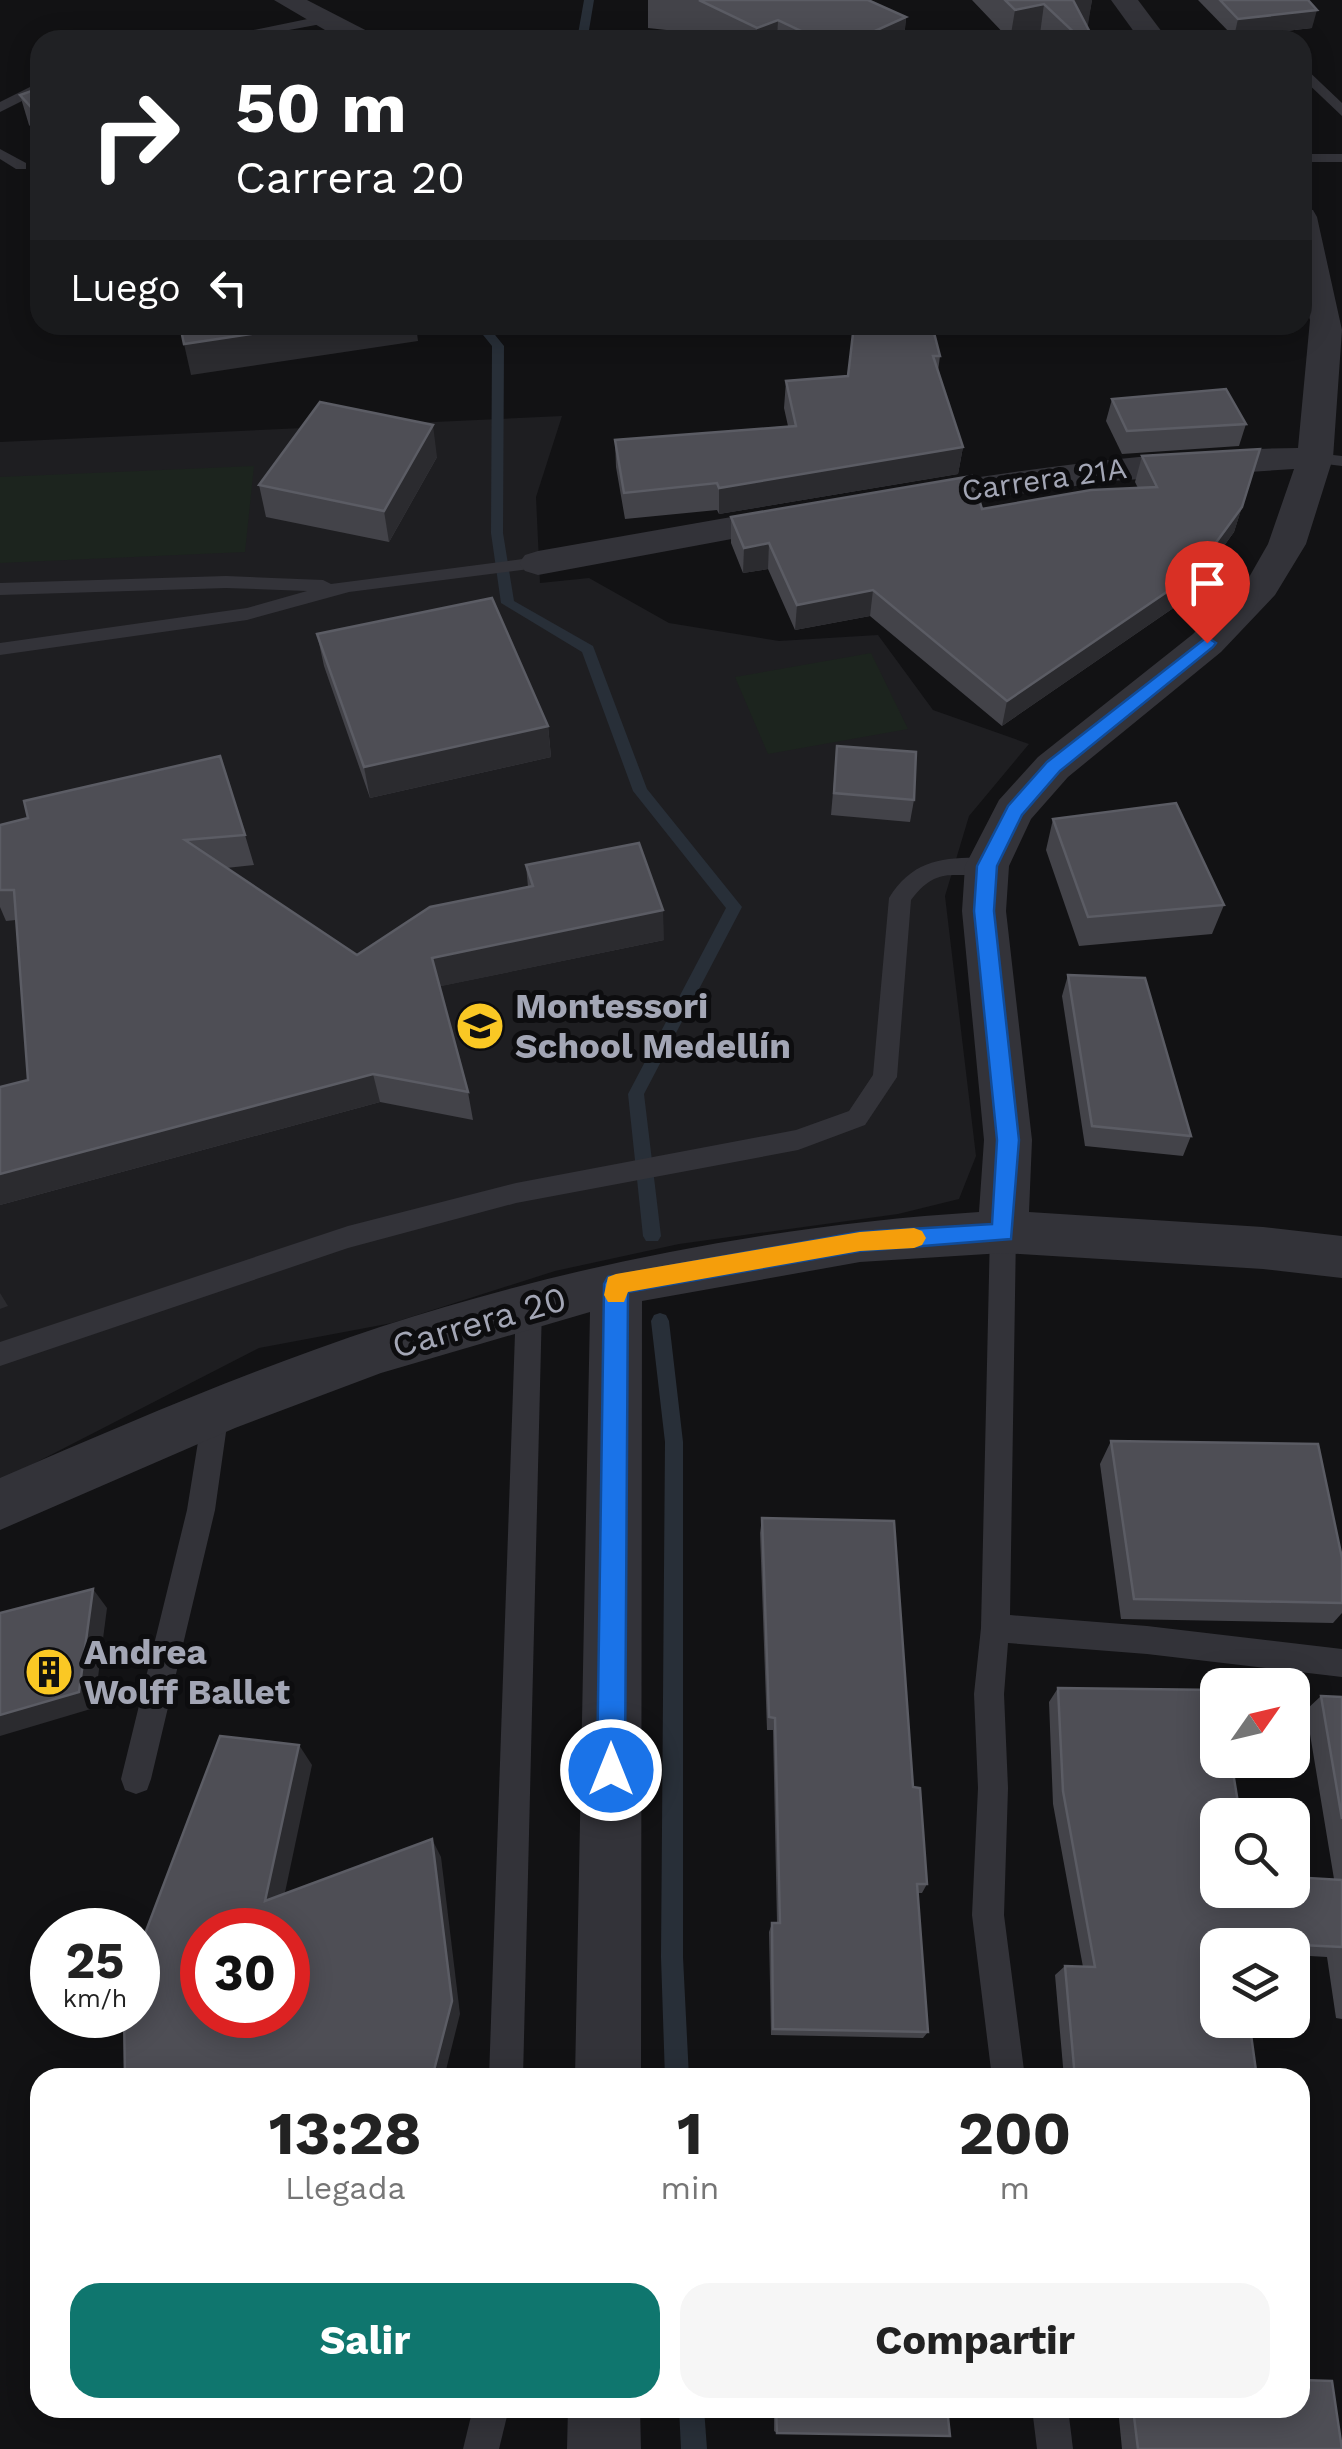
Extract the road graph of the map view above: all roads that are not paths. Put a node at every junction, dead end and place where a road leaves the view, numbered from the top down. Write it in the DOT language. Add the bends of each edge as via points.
graph roads {
  1 [pos="287,0"];
  2 [pos="1124,0"];
  3 [pos="327,19"];
  4 [pos="267,30"];
  5 [pos="346,30"];
  6 [pos="1143,30"];
  7 [pos="1312,79"];
  8 [pos="30,92"];
  9 [pos="0,108"];
  10 [pos="1342,112"];
  11 [pos="0,154"];
  12 [pos="1312,158"];
  13 [pos="1342,158"];
  14 [pos="21,166"];
  15 [pos="1312,260"];
  16 [pos="1333,359"];
  17 [pos="1328,460"];
  18 [pos="868,505"];
  19 [pos="831,510"];
  20 [pos="538,563"];
  21 [pos="348,586"];
  22 [pos="0,589"];
  23 [pos="0,649"];
  24 [pos="987,866"];
  25 [pos="1002,1232"];
  26 [pos="1342,1258"];
  27 [pos="616,1284"];
  28 [pos="529,1305"];
  29 [pos="0,1354"];
  30 [pos="216,1411"];
  31 [pos="0,1504"];
  32 [pos="994,1628"];
  33 [pos="1342,1663"];
  34 [pos="136,1778"];
  35 [pos="506,2068"];
  36 [pos="608,2068"];
  37 [pos="1008,2068"];
  38 [pos="489,2418"];
  39 [pos="604,2418"];
  40 [pos="1051,2418"];
  41 [pos="481,2449"];
  42 [pos="604,2449"];
  43 [pos="1056,2449"];
  1 -- 3 [label="street"];
  2 -- 6 [label="street"];
  3 -- 4 [label="lane"];
  3 -- 5 [label="street"];
  7 -- 10 [label="lane"];
  8 -- 9 [label="lane"];
  11 -- 14 [label="lane"];
  12 -- 13 [label="lane"];
  15 -- 16 [label="street"];
  16 -- 17 [label="street"];
  17 -- 18 [label="street, Carrera 21A" via="1148,465"];
  17 -- 24 [label="street" via="1262,586 1207,643 1053,766 1014,811"];
  19 -- 20 [label="street"];
  20 -- 21 [label="lane"];
  21 -- 22 [label="lane" via="226,582"];
  21 -- 23 [label="lane" via="247,614"];
  24 -- 25 [label="street" via="984,911 1008,1140"];
  24 -- 29 [label="lane" via="937,865 914,877 900,898 884,1077 857,1118 798,1140 516,1193 348,1237"];
  25 -- 26 [label="street, Carrera 20"];
  25 -- 27 [label="street, Carrera 20" via="860,1241"];
  25 -- 32 [label="lane"];
  27 -- 28 [label="street, Carrera 20"];
  27 -- 36 [label="street"];
  28 -- 30 [label="street, Carrera 20"];
  28 -- 35 [label="lane"];
  30 -- 31 [label="street, Carrera 20"];
  30 -- 34 [label="lane" via="201,1510"];
  32 -- 33 [label="lane"];
  32 -- 37 [label="lane" via="988,1915"];
  38 -- 41 [label="lane"];
  39 -- 42 [label="street"];
  40 -- 43 [label="lane"];
}
